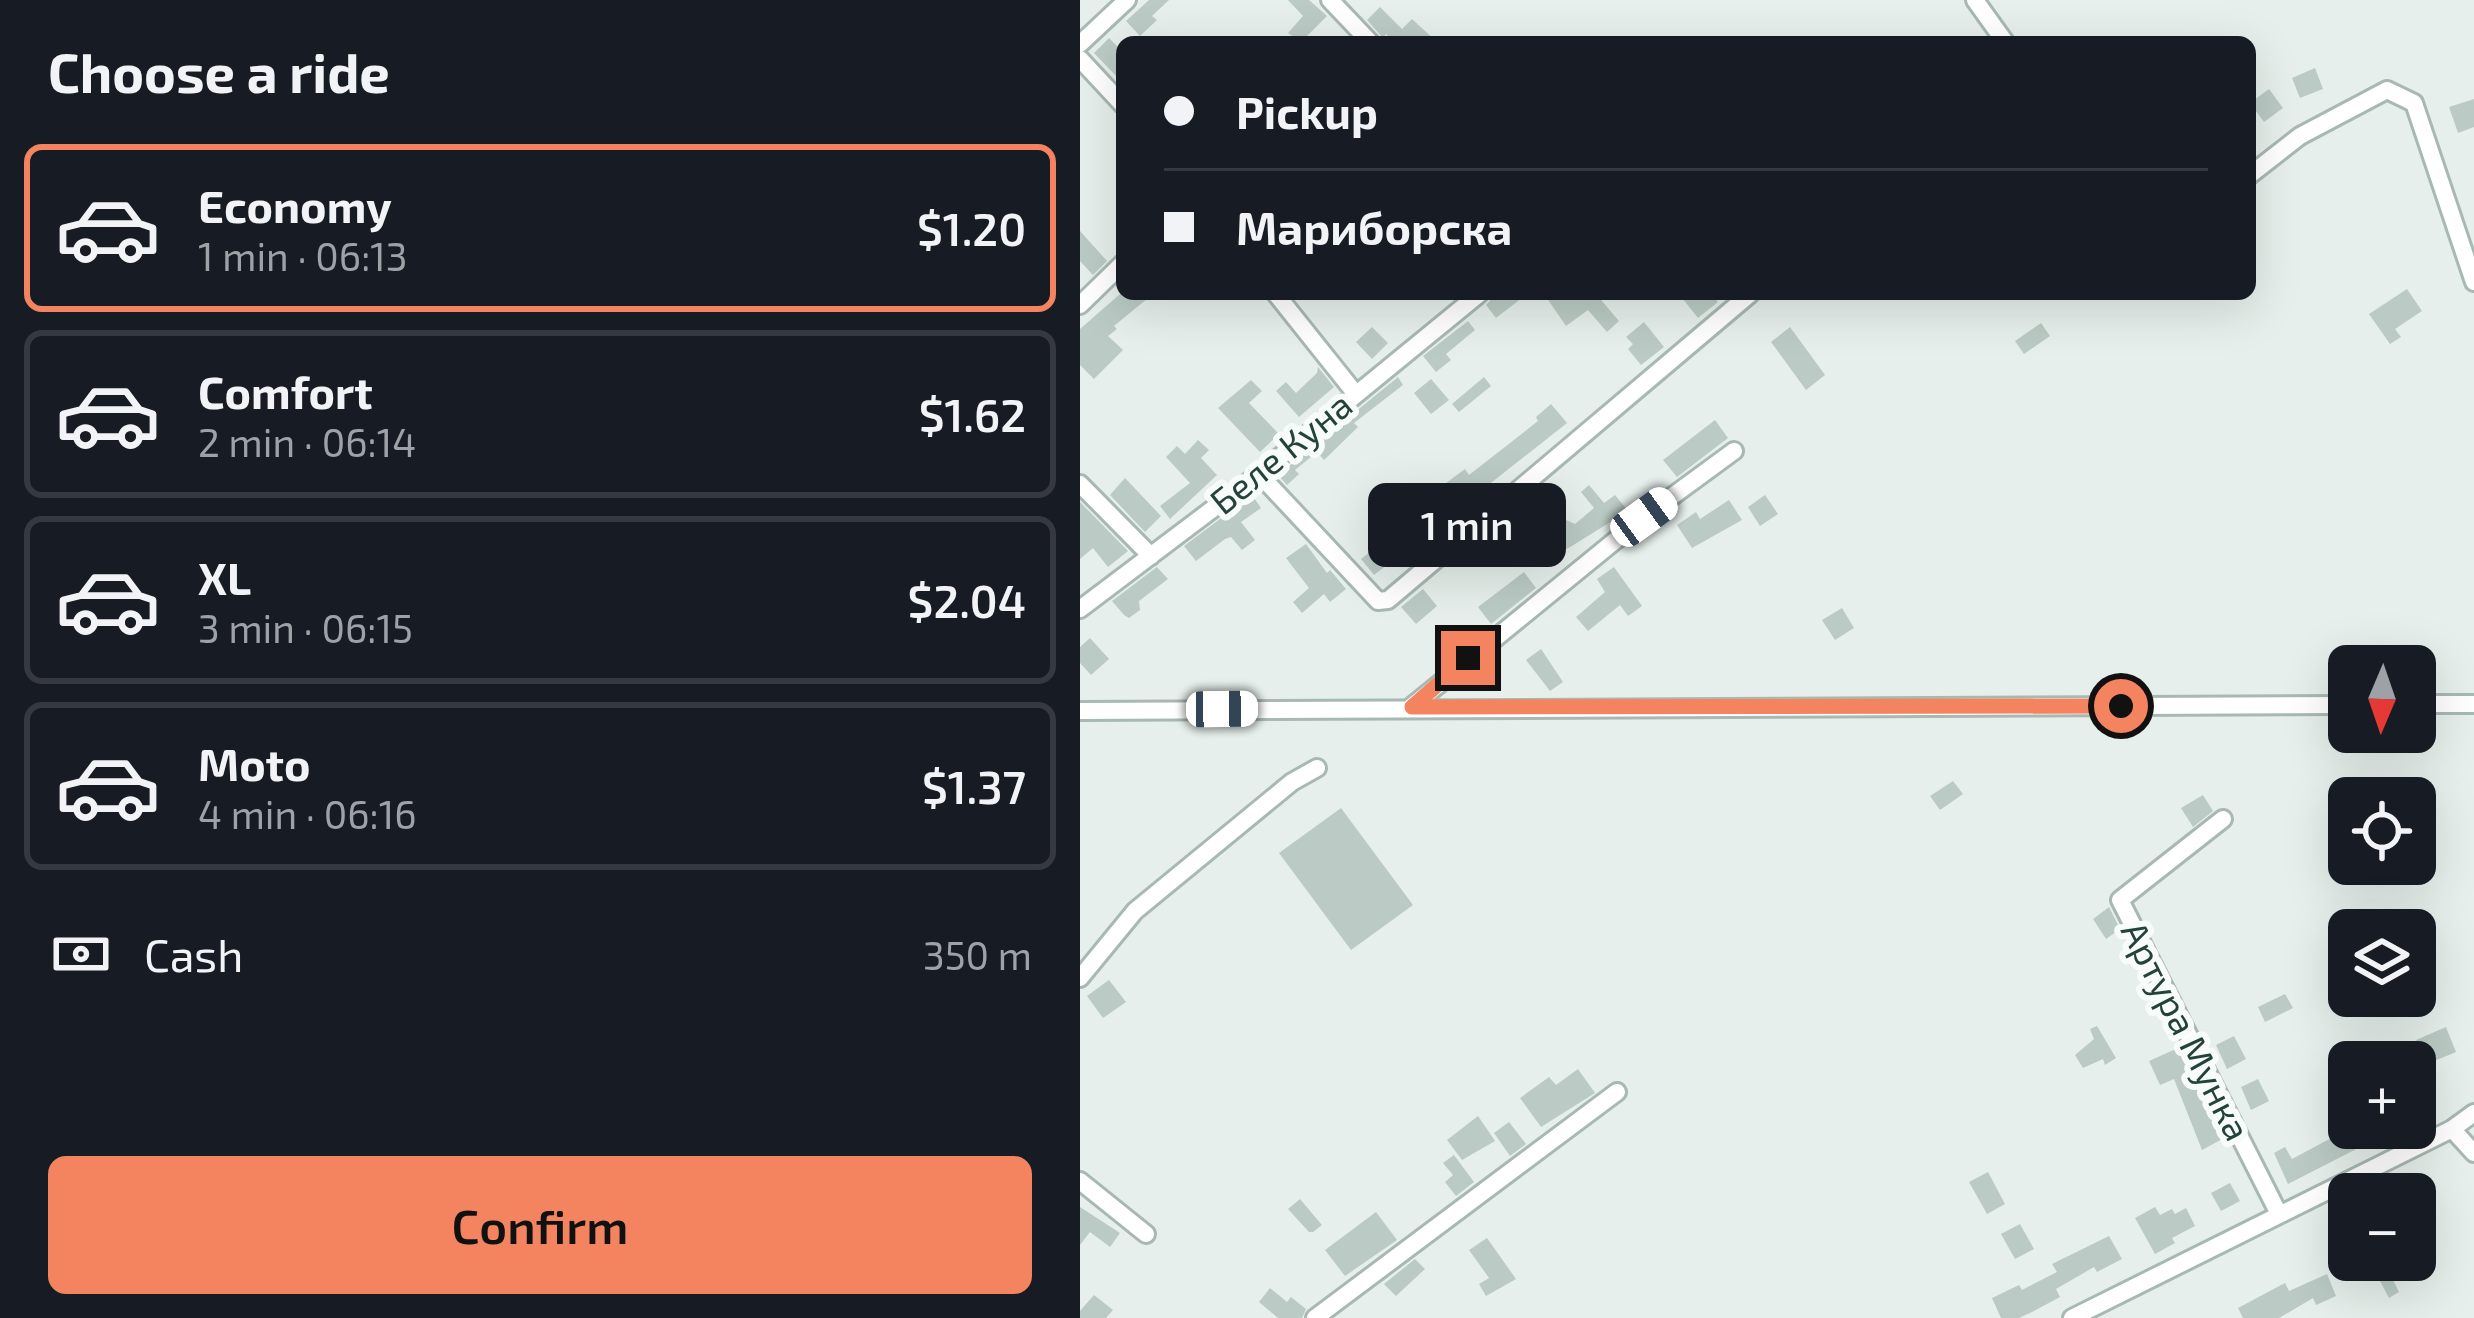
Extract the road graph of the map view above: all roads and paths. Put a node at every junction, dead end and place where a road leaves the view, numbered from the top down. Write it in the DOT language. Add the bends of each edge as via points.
graph roads {
  1 [pos="1127,0"];
  2 [pos="1330,0"];
  3 [pos="1976,0"];
  4 [pos="1364,36"];
  5 [pos="2002,36"];
  6 [pos="1080,44"];
  7 [pos="1080,59"];
  8 [pos="1116,98"];
  9 [pos="2256,170"];
  10 [pos="1116,270"];
  11 [pos="2474,282"];
  12 [pos="1281,300"];
  13 [pos="1472,300"];
  14 [pos="1743,300"];
  15 [pos="1080,305"];
  16 [pos="1355,394"];
  17 [pos="1734,451"];
  18 [pos="1259,474"];
  19 [pos="1080,484"];
  20 [pos="1151,556"];
  21 [pos="1080,609"];
  22 [pos="2436,704"];
  23 [pos="2474,704"];
  24 [pos="2328,705"];
  25 [pos="1412,707"];
  26 [pos="1080,711"];
  27 [pos="1317,768"];
  28 [pos="2223,819"];
  29 [pos="1083,966"];
  30 [pos="1617,1092"];
  31 [pos="2474,1113"];
  32 [pos="2452,1129"];
  33 [pos="2474,1153"];
  34 [pos="1080,1181"];
  35 [pos="2279,1214"];
  36 [pos="1146,1234"];
  37 [pos="1315,1318"];
  38 [pos="2072,1318"];
  1 -- 6 [label="street"];
  2 -- 4 [label="street"];
  3 -- 5 [label="street"];
  7 -- 8 [label="street"];
  9 -- 11 [label="street" via="2300,136 2387,90 2414,104"];
  10 -- 15 [label="street"];
  12 -- 16 [label="street"];
  13 -- 16 [label="street, Беле Куна"];
  14 -- 18 [label="street" via="1388,600 1378,601"];
  16 -- 18 [label="street, Беле Куна"];
  17 -- 25 [label="street"];
  18 -- 20 [label="street, Беле Куна"];
  19 -- 20 [label="street"];
  20 -- 21 [label="street, Беле Куна"];
  22 -- 23 [label="street"];
  24 -- 25 [label="street"];
  25 -- 26 [label="street"];
  27 -- 29 [label="street" via="1135,911"];
  28 -- 35 [label="street, Артура Мунка" via="2120,900"];
  30 -- 37 [label="street"];
  31 -- 32 [label="street"];
  32 -- 33 [label="street"];
  32 -- 35 [label="street"];
  34 -- 36 [label="street"];
  35 -- 38 [label="street"];
}
